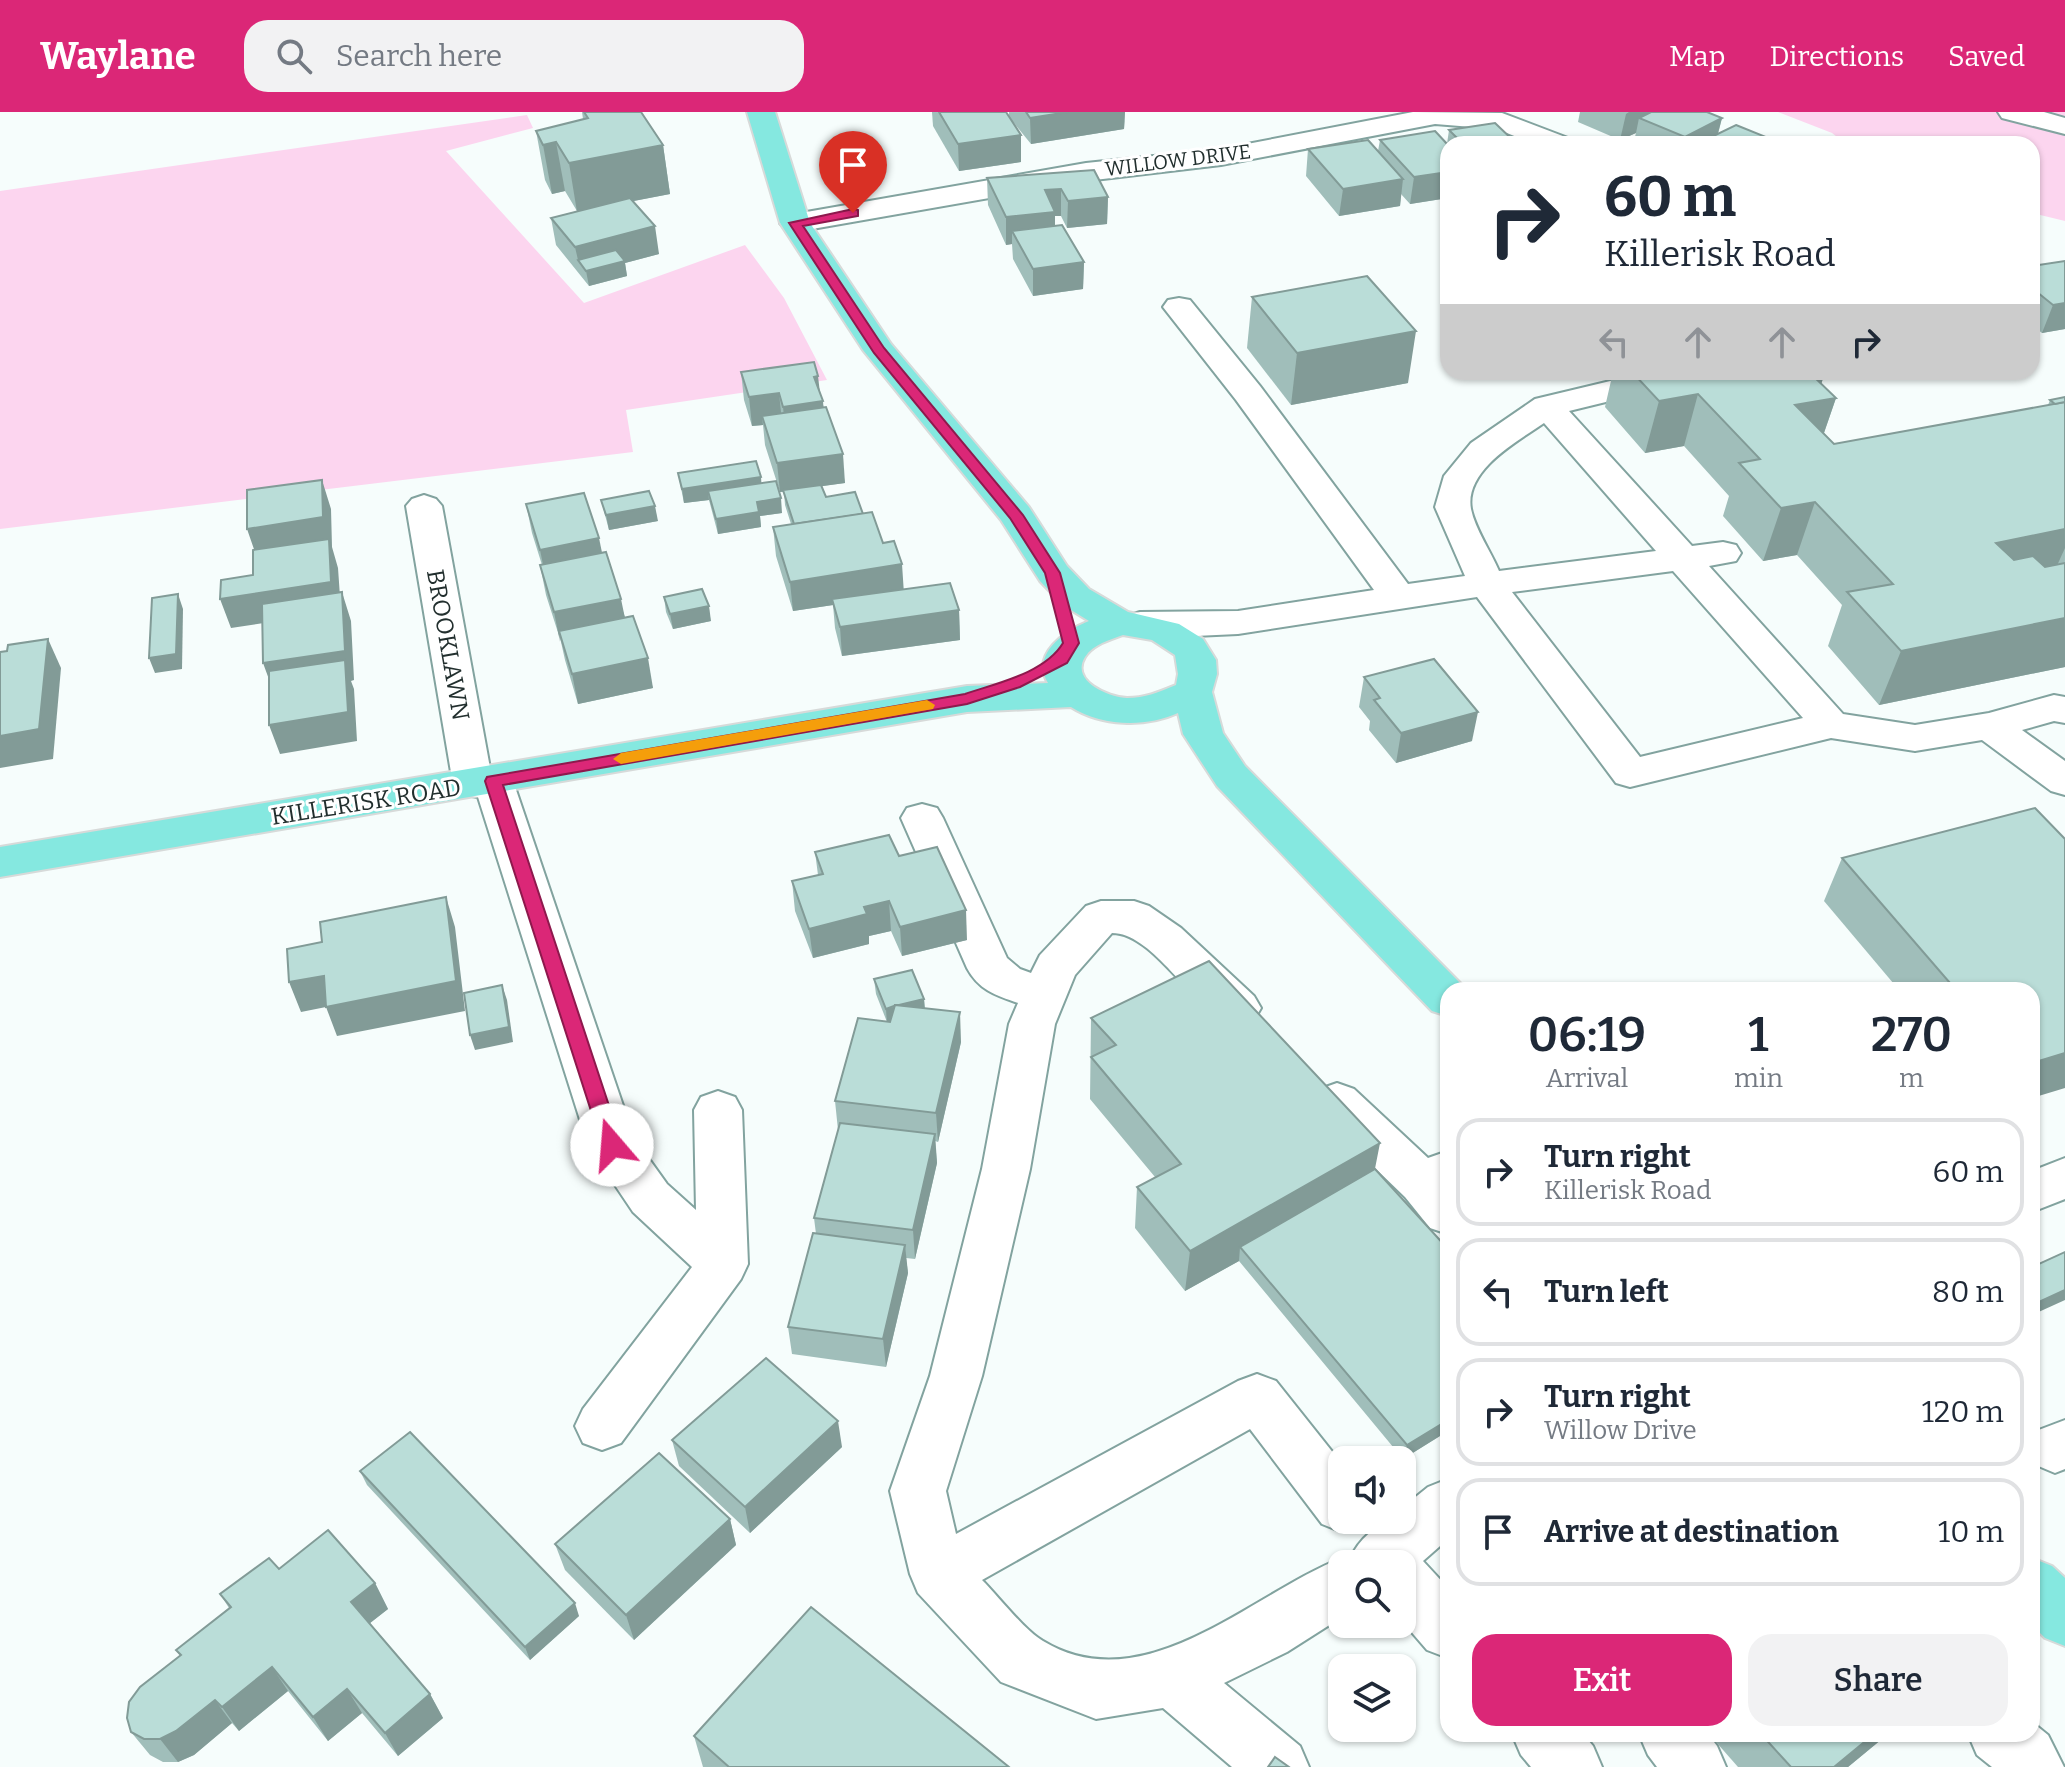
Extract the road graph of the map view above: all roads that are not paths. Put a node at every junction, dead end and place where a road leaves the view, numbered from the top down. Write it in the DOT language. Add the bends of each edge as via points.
graph roads {
  1 [pos="761,112"];
  2 [pos="2012,112"];
  3 [pos="2065,126"];
  4 [pos="1539,136"];
  5 [pos="795,223"];
  6 [pos="1179,307"];
  7 [pos="1656,380"];
  8 [pos="1547,406"];
  9 [pos="424,506"];
  10 [pos="1723,553"];
  11 [pos="1682,559"];
  12 [pos="1053,573"];
  13 [pos="1487,585"];
  14 [pos="1398,597"];
  15 [pos="1279,619"];
  16 [pos="1130,624"];
  17 [pos="1069,666"];
  18 [pos="1196,686"];
  19 [pos="2065,710"];
  20 [pos="1131,713"];
  21 [pos="1831,725"];
  22 [pos="1989,726"];
  23 [pos="1231,776"];
  24 [pos="2065,781"];
  25 [pos="483,782"];
  26 [pos="922,818"];
  27 [pos="0,862"];
  28 [pos="1440,991"];
  29 [pos="1044,995"];
  30 [pos="1265,1034"];
  31 [pos="1310,1077"];
  32 [pos="718,1110"];
  33 [pos="2065,1178"];
  34 [pos="1439,1189"];
  35 [pos="2040,1189"];
  36 [pos="723,1264"];
  37 [pos="602,1426"];
  38 [pos="1328,1488"];
  39 [pos="1440,1511"];
  40 [pos="1390,1550"];
  41 [pos="938,1574"];
  42 [pos="1328,1592"];
  43 [pos="2040,1593"];
  44 [pos="1416,1601"];
  45 [pos="2065,1618"];
  46 [pos="1440,1623"];
  47 [pos="1172,1678"];
  48 [pos="1549,1742"];
  49 [pos="1676,1742"];
  50 [pos="1279,1767"];
  51 [pos="1572,1767"];
  52 [pos="1696,1767"];
  1 -- 5 [label="main road"];
  2 -- 3 [label="street"];
  4 -- 5 [label="street, WILLOW DRIVE" via="1502,121 1435,116 1221,157 1086,172"];
  5 -- 12 [label="main road" via="879,350 1016,515"];
  6 -- 14 [label="street"];
  7 -- 8 [label="street"];
  8 -- 11 [label="street"];
  8 -- 13 [label="street" via="1483,450 1461,476 1453,507"];
  9 -- 25 [label="street, BROOKLAWN"];
  10 -- 11 [label="street"];
  11 -- 13 [label="street"];
  11 -- 21 [label="street"];
  12 -- 16 [label="main road" via="1076,597"];
  12 -- 17 [label="main road"];
  13 -- 14 [label="street"];
  13 -- 21 [label="street" via="1630,773"];
  14 -- 15 [label="street"];
  15 -- 16 [label="street" via="1219,626"];
  15 -- 18 [label="street" via="1217,654"];
  16 -- 17 [label="main road" via="1091,630"];
  16 -- 18 [label="main road" via="1166,631 1184,641 1198,660"];
  17 -- 20 [label="main road" via="1099,708"];
  17 -- 25 [label="main road, KILLERISK ROAD" via="967,699"];
  18 -- 20 [label="main road" via="1157,710"];
  18 -- 23 [label="main road" via="1203,734"];
  19 -- 22 [label="street" via="2054,708"];
  20 -- 23 [label="main road"];
  21 -- 22 [label="street" via="1915,738"];
  22 -- 24 [label="street"];
  23 -- 28 [label="main road"];
  25 -- 27 [label="main road, KILLERISK ROAD"];
  25 -- 36 [label="street, BROOKLAWN" via="612,1145 650,1198"];
  26 -- 29 [label="street" via="989,968 1004,981"];
  29 -- 30 [label="street" via="1056,967 1101,917 1134,917 1165,939"];
  29 -- 41 [label="street" via="1032,1024 1006,1169 956,1376 918,1491"];
  31 -- 34 [label="street"];
  32 -- 36 [label="street"];
  33 -- 35 [label="street"];
  36 -- 37 [label="street"];
  38 -- 41 [label="street" via="1257,1398"];
  39 -- 40 [label="street"];
  41 -- 47 [label="street" via="1022,1662 1096,1690"];
  42 -- 47 [label="street" via="1266,1632"];
  43 -- 45 [label="main road"];
  44 -- 46 [label="street"];
  47 -- 50 [label="street"];
  48 -- 51 [label="street"];
  49 -- 52 [label="street"];
}
